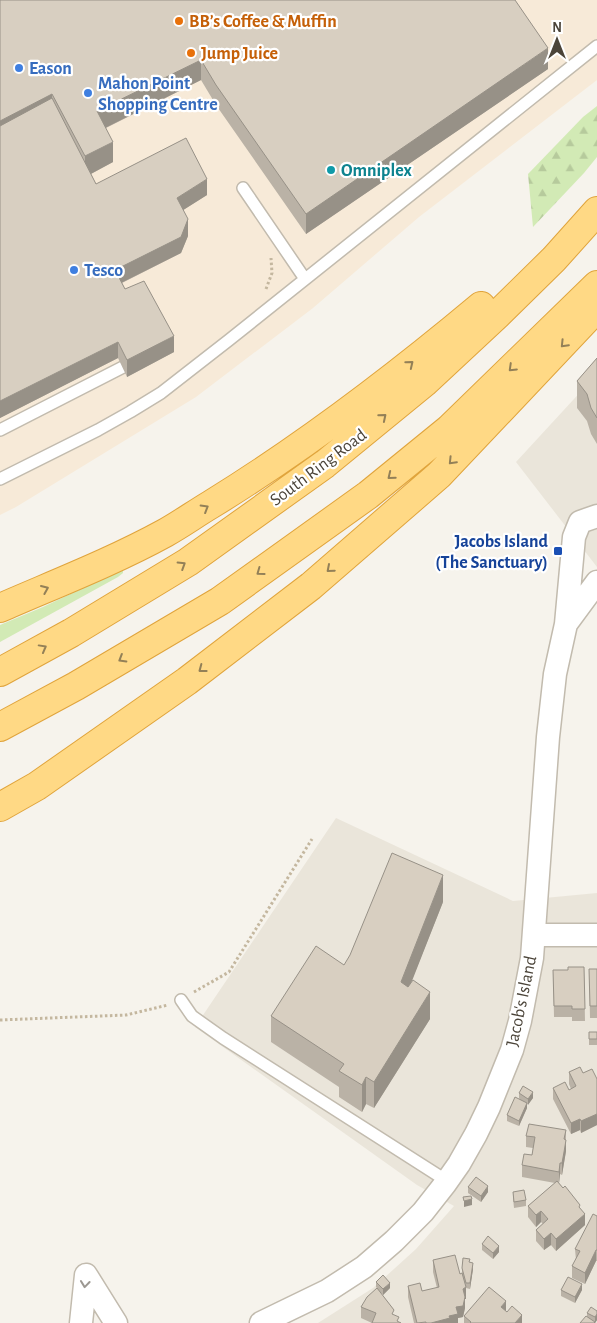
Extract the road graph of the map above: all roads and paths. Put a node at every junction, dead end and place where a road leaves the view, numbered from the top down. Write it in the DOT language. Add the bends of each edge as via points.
graph roads {
  1 [pos="597,46"];
  2 [pos="242,188"];
  3 [pos="592,216"];
  4 [pos="270,255"];
  5 [pos="305,279"];
  6 [pos="597,285"];
  7 [pos="265,292"];
  8 [pos="597,308"];
  9 [pos="127,365"];
  10 [pos="0,430"];
  11 [pos="0,479"];
  12 [pos="597,516"];
  13 [pos="597,582"];
  14 [pos="0,608"];
  15 [pos="566,624"];
  16 [pos="0,672"];
  17 [pos="0,726"];
  18 [pos="0,807"];
  19 [pos="312,840"];
  20 [pos="534,935"];
  21 [pos="597,935"];
  22 [pos="181,1000"];
  23 [pos="0,1020"];
  24 [pos="447,1181"];
  25 [pos="81,1323"];
  26 [pos="116,1323"];
  27 [pos="262,1323"];
  1 -- 5 [label="lane"];
  2 -- 5 [label="lane"];
  14 -- 3 [label="highway, one-way" via="165,533 253,479 366,399"];
  16 -- 3 [label="highway, South Ring Road, one-way" via="188,562 325,464 424,383 490,322"];
  4 -- 7 [label="path" via="272,273"];
  5 -- 11 [label="lane" via="161,393 98,430"];
  6 -- 17 [label="highway, one-way" via="449,429 368,495 220,601 76,686"];
  8 -- 18 [label="highway, one-way" via="439,475 311,586 187,681 37,786"];
  9 -- 10 [label="lane"];
  12 -- 15 [label="street" via="580,522 574,536"];
  13 -- 15 [label="street, Jacob's Island"];
  15 -- 20 [label="street, Jacob's Island" via="553,692"];
  19 -- 22 [label="path" via="229,972"];
  20 -- 21 [label="street"];
  20 -- 24 [label="street, Jacob's Island" via="528,981 512,1050 490,1107"];
  22 -- 23 [label="path" via="126,1015"];
  22 -- 24 [label="lane" via="192,1016 223,1038"];
  24 -- 27 [label="street, Jacob's Island" via="423,1212 364,1266 328,1291"];
  26 -- 25 [label="street, one-way" via="86,1275"];
}
